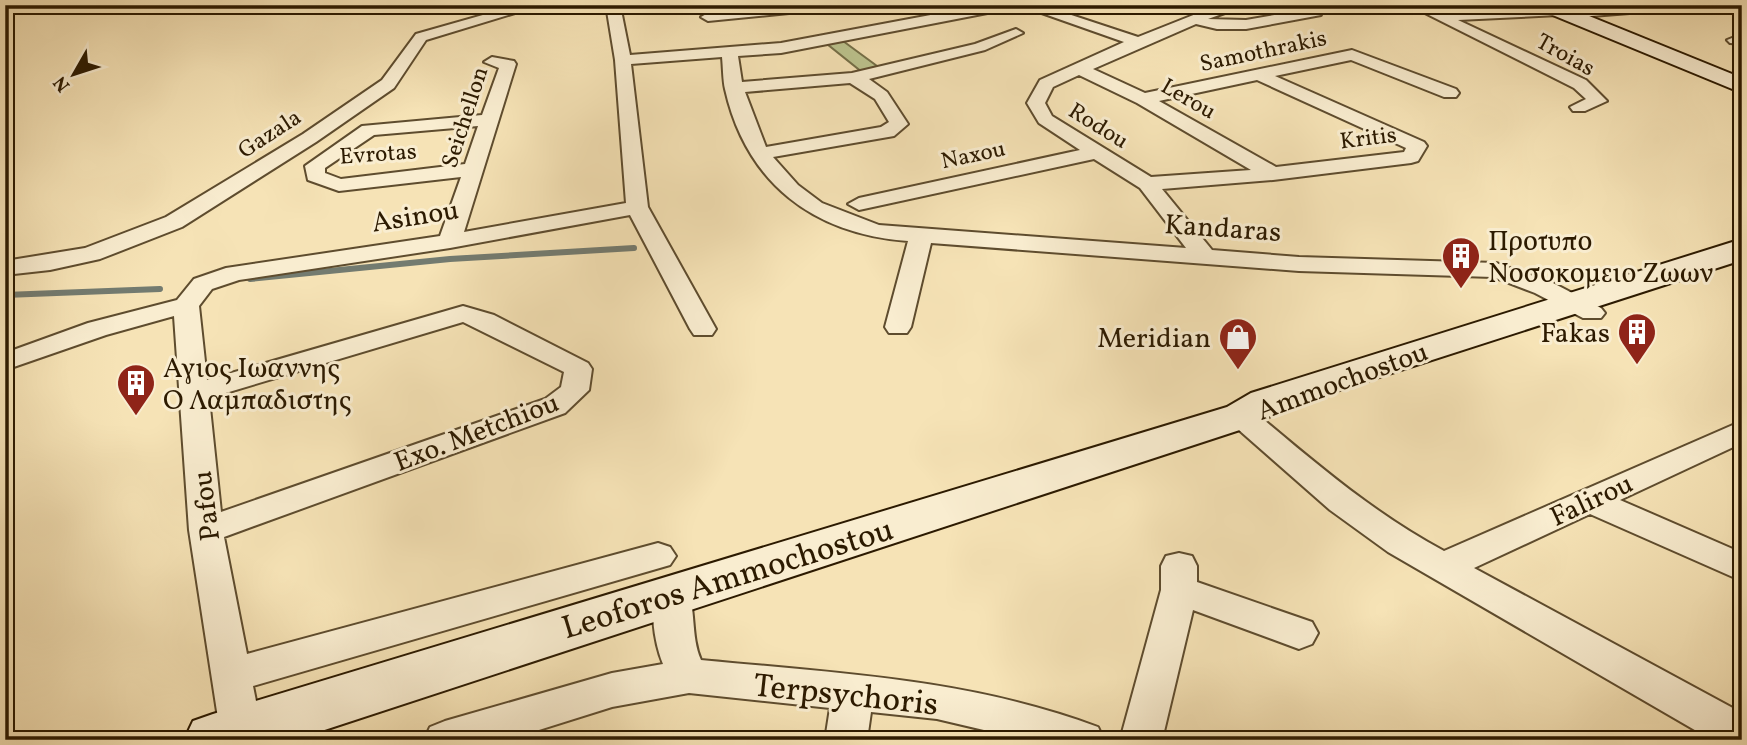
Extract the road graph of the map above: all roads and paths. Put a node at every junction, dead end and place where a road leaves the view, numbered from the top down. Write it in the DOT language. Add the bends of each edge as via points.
graph roads {
  1 [pos="534,5"];
  2 [pos="613,5"];
  3 [pos="1008,5"];
  4 [pos="1026,5"];
  5 [pos="1311,5"];
  6 [pos="1416,5"];
  7 [pos="1681,5"];
  8 [pos="1231,6"];
  9 [pos="1561,9"];
  10 [pos="795,14"];
  11 [pos="1440,16"];
  12 [pos="708,17"];
  13 [pos="1194,21"];
  14 [pos="1016,33"];
  15 [pos="827,39"];
  16 [pos="1138,42"];
  17 [pos="729,52"];
  18 [pos="623,60"];
  19 [pos="492,62"];
  20 [pos="1080,69"];
  21 [pos="1259,75"];
  22 [pos="852,78"];
  23 [pos="1742,80"];
  24 [pos="1742,86"];
  25 [pos="733,88"];
  26 [pos="1450,93"];
  27 [pos="1143,99"];
  28 [pos="1579,107"];
  29 [pos="489,120"];
  30 [pos="1097,152"];
  31 [pos="759,154"];
  32 [pos="473,169"];
  33 [pos="1273,174"];
  34 [pos="1147,184"];
  35 [pos="859,204"];
  36 [pos="637,207"];
  37 [pos="921,236"];
  38 [pos="450,241"];
  39 [pos="1742,250"];
  40 [pos="1205,257"];
  41 [pos="1742,265"];
  42 [pos="5,268"];
  43 [pos="194,295"];
  44 [pos="1582,307"];
  45 [pos="898,327"];
  46 [pos="703,329"];
  47 [pos="5,362"];
  48 [pos="193,393"];
  49 [pos="1241,416"];
  50 [pos="1738,436"];
  51 [pos="1590,500"];
  52 [pos="206,530"];
  53 [pos="1441,568"];
  54 [pos="1742,568"];
  55 [pos="665,575"];
  56 [pos="1299,633"];
  57 [pos="232,675"];
  58 [pos="689,676"];
  59 [pos="853,691"];
  60 [pos="227,735"];
  61 [pos="1742,735"];
  62 [pos="445,740"];
  63 [pos="846,740"];
  64 [pos="1083,740"];
  65 [pos="1141,740"];
  1 -- 42 [label="street, Gazala" via="421,37 412,44 402,71 369,97 141,239 84,257"];
  2 -- 18 [label="street"];
  3 -- 15 [label="street"];
  4 -- 16 [label="street"];
  5 -- 13 [label="street, Rodou" via="1316,12 1251,24"];
  6 -- 11 [label="street, Troias"];
  7 -- 9 [label="street"];
  8 -- 13 [label="street, Rodou"];
  9 -- 11 [label="street"];
  9 -- 23 [label="main road"];
  9 -- 24 [label="main road"];
  10 -- 12 [label="street"];
  10 -- 15 [label="street"];
  11 -- 28 [label="street, Troias" via="1580,84 1598,101"];
  13 -- 16 [label="street, Rodou"];
  14 -- 22 [label="street" via="980,47"];
  15 -- 17 [label="street"];
  16 -- 20 [label="street, Rodou"];
  17 -- 18 [label="street"];
  17 -- 25 [label="street, Kandaras"];
  18 -- 36 [label="street"];
  19 -- 29 [label="street, Seichellon" via="508,64"];
  20 -- 27 [label="street, Lerou"];
  20 -- 30 [label="street, Rodou" via="1046,84 1036,103 1045,119"];
  21 -- 26 [label="street, Samothrakis" via="1353,55"];
  21 -- 27 [label="street, Samothrakis"];
  21 -- 33 [label="street, Kritis" via="1417,146 1411,157"];
  22 -- 25 [label="street"];
  22 -- 31 [label="street" via="870,84 886,98 899,124 887,132"];
  25 -- 31 [label="street, Kandaras" via="743,125"];
  27 -- 33 [label="street, Lerou"];
  29 -- 32 [label="street, Seichellon"];
  29 -- 32 [label="street, Evrotas" via="369,130 315,166 315,176 339,185"];
  30 -- 34 [label="street, Rodou"];
  30 -- 35 [label="street, Naxou"];
  31 -- 37 [label="street, Kandaras" via="797,197 842,223"];
  32 -- 38 [label="street, Seichellon"];
  33 -- 34 [label="street, Kritis"];
  34 -- 40 [label="street, Rodou"];
  36 -- 38 [label="street, Asinou"];
  36 -- 46 [label="street"];
  37 -- 40 [label="street, Kandaras"];
  37 -- 45 [label="street"];
  38 -- 43 [label="street, Asinou" via="235,273"];
  39 -- 44 [label="main road, Ammochostou"];
  40 -- 44 [label="street, Kandaras" via="1496,270"];
  41 -- 44 [label="main road, Ammochostou"];
  43 -- 47 [label="street, Asinou"];
  43 -- 48 [label="street, Pafou"];
  44 -- 49 [label="main road, Ammochostou" via="1351,394 1281,414"];
  48 -- 52 [label="street, Pafou"];
  48 -- 52 [label="street, Exo. Metchiou" via="463,314 578,369 575,390 555,406"];
  49 -- 53 [label="street" via="1342,502"];
  49 -- 55 [label="main road, Leoforos Ammochostou"];
  50 -- 51 [label="street, Falirou"];
  51 -- 53 [label="street, Falirou"];
  51 -- 54 [label="street"];
  52 -- 57 [label="street, Pafou"];
  53 -- 61 [label="street"];
  55 -- 57 [label="street"];
  55 -- 58 [label="street" via="676,653"];
  55 -- 60 [label="main road, Leoforos Ammochostou"];
  56 -- 65 [label="street" via="1179,578"];
  57 -- 60 [label="street, Pafou"];
  58 -- 59 [label="street, Terpsychoris"];
  58 -- 62 [label="street, Terpsychoris" via="612,690"];
  59 -- 63 [label="street"];
  59 -- 64 [label="street, Terpsychoris" via="937,701"];
}
